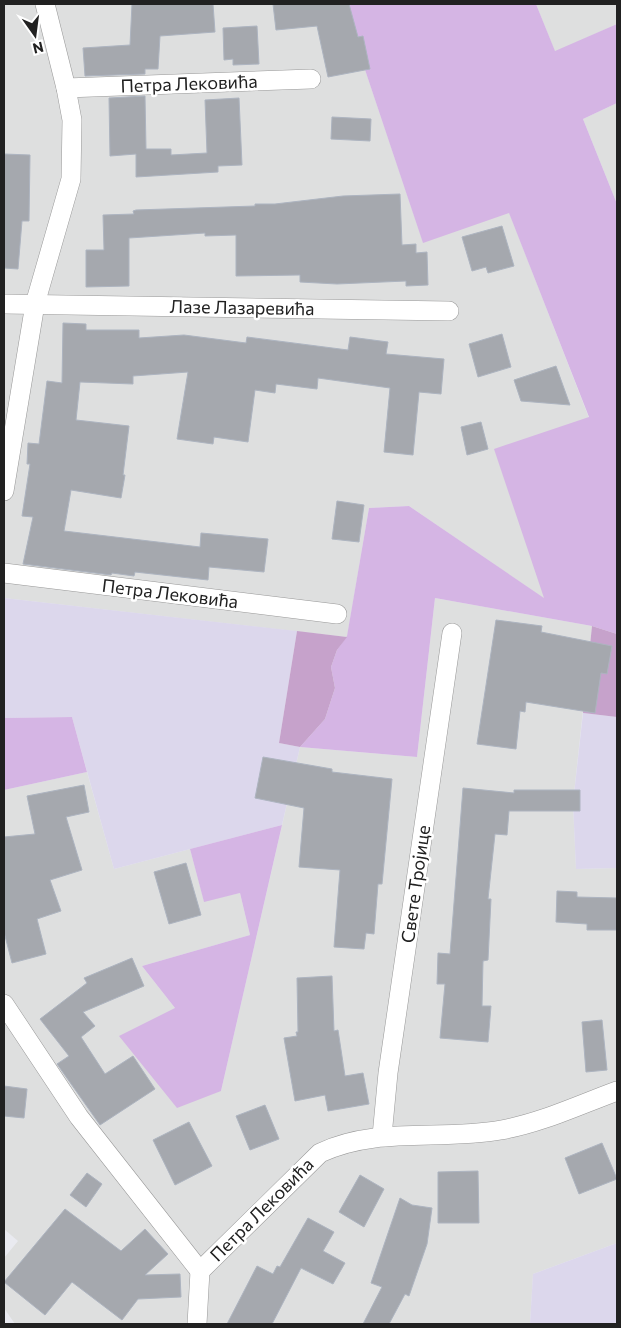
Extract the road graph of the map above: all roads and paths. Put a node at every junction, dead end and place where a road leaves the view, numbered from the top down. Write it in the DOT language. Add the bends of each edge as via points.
graph roads {
  1 [pos="45,4"];
  2 [pos="310,79"];
  3 [pos="66,88"];
  4 [pos="4,304"];
  5 [pos="35,304"];
  6 [pos="448,311"];
  7 [pos="4,491"];
  8 [pos="4,573"];
  9 [pos="337,614"];
  10 [pos="452,633"];
  11 [pos="4,1004"];
  12 [pos="617,1091"];
  13 [pos="382,1136"];
  14 [pos="200,1272"];
  15 [pos="197,1324"];
  1 -- 3 [label="street"];
  2 -- 3 [label="street, Петра Лековића"];
  3 -- 5 [label="street" via="72,120 71,179"];
  4 -- 5 [label="street"];
  5 -- 6 [label="street, Лазе Лазаревића"];
  5 -- 7 [label="street"];
  8 -- 9 [label="street, Петра Лековића"];
  10 -- 13 [label="street, Свете Тројице" via="388,1073"];
  11 -- 14 [label="street, Петра Лековића" via="79,1117"];
  12 -- 13 [label="street, Петра Лековића" via="550,1116 500,1130 440,1136"];
  13 -- 14 [label="street, Петра Лековића" via="333,1146 320,1153"];
  14 -- 15 [label="street"];
}
